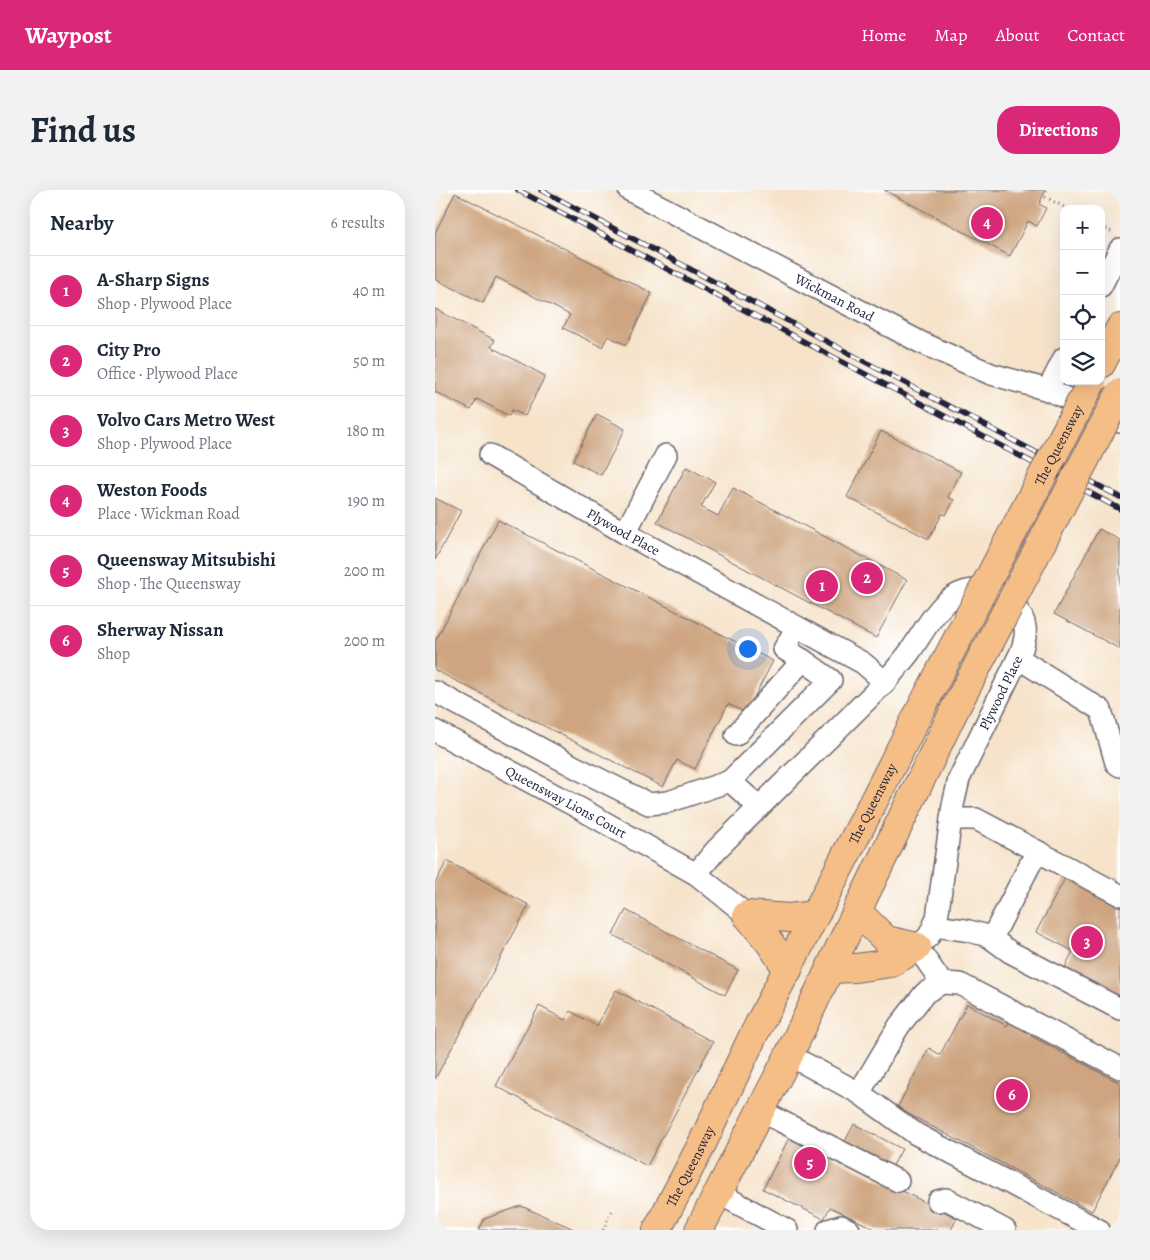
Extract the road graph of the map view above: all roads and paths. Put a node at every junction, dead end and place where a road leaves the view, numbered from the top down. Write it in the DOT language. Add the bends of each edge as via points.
graph roads {
  1 [pos="629,190"];
  2 [pos="1045,196"];
  3 [pos="1061,205"];
  4 [pos="1120,249"];
  5 [pos="1105,278"];
  6 [pos="1120,328"];
  7 [pos="1105,356"];
  8 [pos="1060,366"];
  9 [pos="1090,385"];
  10 [pos="1048,390"];
  11 [pos="1120,393"];
  12 [pos="1120,422"];
  13 [pos="490,455"];
  14 [pos="666,455"];
  15 [pos="625,533"];
  16 [pos="797,627"];
  17 [pos="1018,658"];
  18 [pos="803,660"];
  19 [pos="885,682"];
  20 [pos="435,692"];
  21 [pos="736,735"];
  22 [pos="436,736"];
  23 [pos="1120,766"];
  24 [pos="730,781"];
  25 [pos="759,807"];
  26 [pos="951,819"];
  27 [pos="1037,851"];
  28 [pos="696,874"];
  29 [pos="1120,895"];
  30 [pos="857,911"];
  31 [pos="747,915"];
  32 [pos="815,915"];
  33 [pos="934,926"];
  34 [pos="992,938"];
  35 [pos="917,947"];
  36 [pos="830,969"];
  37 [pos="788,970"];
  38 [pos="942,983"];
  39 [pos="1120,1009"];
  40 [pos="789,1055"];
  41 [pos="1120,1068"];
  42 [pos="859,1093"];
  43 [pos="761,1111"];
  44 [pos="898,1181"];
  45 [pos="718,1193"];
  46 [pos="938,1200"];
  47 [pos="612,1211"];
  48 [pos="982,1225"];
  49 [pos="603,1230"];
  50 [pos="657,1230"];
  51 [pos="699,1230"];
  52 [pos="787,1230"];
  53 [pos="829,1230"];
  54 [pos="849,1230"];
  55 [pos="1005,1230"];
  56 [pos="1099,1230"];
  1 -- 10 [label="street, Wickman Road" via="920,342 991,374"];
  2 -- 3 [label="path"];
  4 -- 5 [label="street"];
  6 -- 7 [label="main road"];
  8 -- 10 [label="street"];
  9 -- 32 [label="main road, The Queensway, bridge"];
  10 -- 12 [label="street, Wickman Road"];
  11 -- 30 [label="main road, bridge" via="955,709"];
  13 -- 15 [label="street, Plywood Place"];
  14 -- 15 [label="street"];
  15 -- 16 [label="street, Plywood Place"];
  16 -- 18 [label="street" via="784,649"];
  16 -- 19 [label="street, Plywood Place" via="863,663"];
  17 -- 19 [label="street, Plywood Place" via="1026,632 1017,609 999,594 988,590 964,591 944,604"];
  17 -- 23 [label="street" via="1101,710 1116,763"];
  17 -- 26 [label="street, Plywood Place" via="959,779"];
  18 -- 21 [label="street"];
  18 -- 24 [label="street" via="831,680"];
  19 -- 25 [label="street, Plywood Place"];
  20 -- 24 [label="street" via="649,804 668,802"];
  22 -- 28 [label="street, Queensway Lions Court" via="587,813"];
  24 -- 25 [label="street"];
  25 -- 28 [label="street, Plywood Place"];
  26 -- 27 [label="street" via="976,819"];
  26 -- 33 [label="street, Plywood Place"];
  27 -- 29 [label="street"];
  27 -- 34 [label="street"];
  28 -- 31 [label="street"];
  30 -- 35 [label="main road" via="886,940"];
  30 -- 36 [label="main road"];
  31 -- 32 [label="main road" via="789,918"];
  31 -- 37 [label="main road"];
  32 -- 37 [label="main road, The Queensway"];
  33 -- 34 [label="street"];
  33 -- 35 [label="street, Plywood Place"];
  34 -- 39 [label="street" via="1010,952"];
  35 -- 36 [label="main road" via="891,963"];
  35 -- 38 [label="street"];
  36 -- 40 [label="main road"];
  37 -- 50 [label="main road, The Queensway"];
  38 -- 41 [label="street" via="960,984"];
  38 -- 42 [label="street" via="925,993 899,1026"];
  40 -- 42 [label="street"];
  40 -- 43 [label="main road"];
  42 -- 56 [label="street" via="916,1134"];
  43 -- 44 [label="street"];
  43 -- 45 [label="main road"];
  45 -- 51 [label="main road"];
  45 -- 52 [label="street"];
  46 -- 48 [label="street" via="946,1199"];
  47 -- 49 [label="path"];
  48 -- 55 [label="street"];
  53 -- 54 [label="street" via="841,1226"];
}
